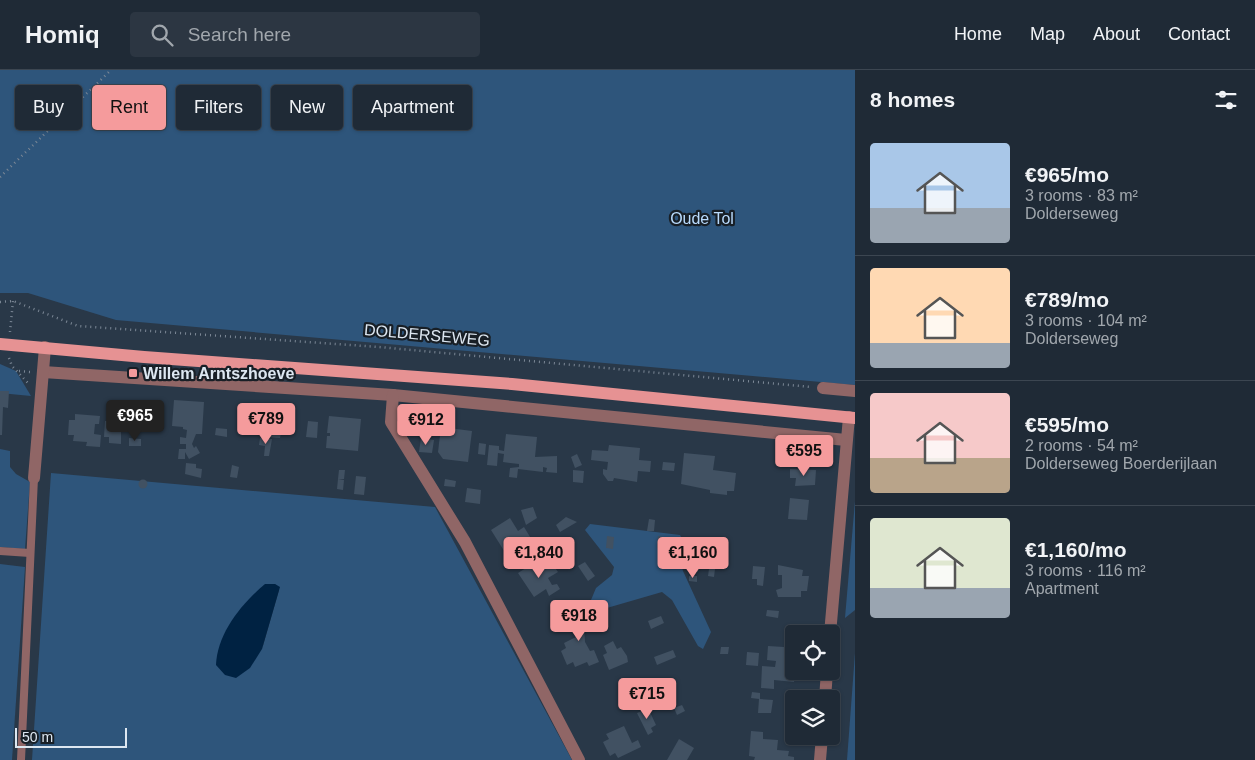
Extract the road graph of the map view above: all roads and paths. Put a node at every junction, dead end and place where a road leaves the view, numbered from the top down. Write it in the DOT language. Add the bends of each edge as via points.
graph roads {
  1 [pos="112,70"];
  2 [pos="0,177"];
  3 [pos="0,302"];
  4 [pos="0,344"];
  5 [pos="44,347"];
  6 [pos="43,372"];
  7 [pos="822,388"];
  8 [pos="855,391"];
  9 [pos="394,395"];
  10 [pos="852,417"];
  11 [pos="846,440"];
  12 [pos="34,478"];
  13 [pos="0,551"];
  14 [pos="30,553"];
  15 [pos="831,625"];
  16 [pos="821,745"];
  17 [pos="21,760"];
  18 [pos="579,760"];
  19 [pos="820,760"];
  1 -- 2 [label="path"];
  3 -- 7 [label="path, DOLDERSEWEG" via="14,301 78,326 379,346"];
  4 -- 5 [label="main road"];
  5 -- 6 [label="street"];
  5 -- 10 [label="main road" via="512,384"];
  6 -- 9 [label="street"];
  6 -- 12 [label="street"];
  7 -- 8 [label="street"];
  9 -- 11 [label="street"];
  9 -- 18 [label="street" via="392,422 465,542"];
  10 -- 11 [label="street"];
  11 -- 15 [label="street"];
  12 -- 14 [label="lane"];
  13 -- 14 [label="lane"];
  14 -- 17 [label="lane"];
  16 -- 19 [label="street"];
}
